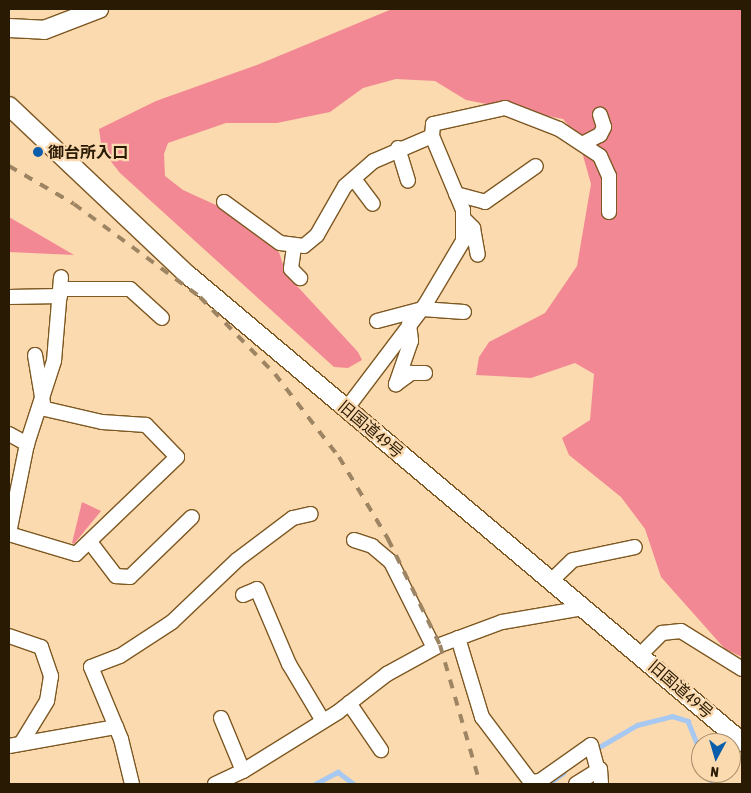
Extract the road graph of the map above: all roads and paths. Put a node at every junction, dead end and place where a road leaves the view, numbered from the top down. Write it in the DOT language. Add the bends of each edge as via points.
graph roads {
  1 [pos="97,9"];
  2 [pos="9,28"];
  3 [pos="9,106"];
  4 [pos="600,115"];
  5 [pos="432,136"];
  6 [pos="584,143"];
  7 [pos="398,148"];
  8 [pos="536,166"];
  9 [pos="354,179"];
  10 [pos="408,181"];
  11 [pos="456,194"];
  12 [pos="224,202"];
  13 [pos="373,204"];
  14 [pos="609,212"];
  15 [pos="464,219"];
  16 [pos="294,247"];
  17 [pos="478,255"];
  18 [pos="300,278"];
  19 [pos="61,288"];
  20 [pos="9,297"];
  21 [pos="422,309"];
  22 [pos="464,312"];
  23 [pos="162,318"];
  24 [pos="376,321"];
  25 [pos="409,324"];
  26 [pos="35,355"];
  27 [pos="425,373"];
  28 [pos="42,405"];
  29 [pos="347,408"];
  30 [pos="9,434"];
  31 [pos="27,444"];
  32 [pos="311,514"];
  33 [pos="192,518"];
  34 [pos="9,533"];
  35 [pos="354,540"];
  36 [pos="90,542"];
  37 [pos="635,547"];
  38 [pos="551,581"];
  39 [pos="243,595"];
  40 [pos="583,608"];
  41 [pos="9,636"];
  42 [pos="458,638"];
  43 [pos="434,648"];
  44 [pos="641,654"];
  45 [pos="742,669"];
  46 [pos="350,703"];
  47 [pos="221,718"];
  48 [pos="323,721"];
  49 [pos="116,727"];
  50 [pos="742,742"];
  51 [pos="15,744"];
  52 [pos="381,750"];
  53 [pos="243,771"];
  54 [pos="599,778"];
  55 [pos="132,784"];
  56 [pos="215,784"];
  57 [pos="576,784"];
  1 -- 2 [label="street" via="44,30"];
  3 -- 29 [label="street, 旧国道49号" via="188,275"];
  4 -- 6 [label="street" via="604,127 600,136"];
  5 -- 6 [label="street" via="433,124 505,108"];
  5 -- 7 [label="street"];
  5 -- 11 [label="street"];
  6 -- 14 [label="street" via="600,156 608,176"];
  7 -- 9 [label="street" via="374,160"];
  7 -- 10 [label="street"];
  8 -- 11 [label="street" via="485,202"];
  9 -- 13 [label="street"];
  9 -- 16 [label="street" via="311,243"];
  11 -- 15 [label="street"];
  12 -- 16 [label="street" via="280,243"];
  15 -- 17 [label="street" via="473,228"];
  15 -- 21 [label="street" via="461,247"];
  16 -- 18 [label="street" via="291,269"];
  19 -- 20 [label="street"];
  19 -- 23 [label="street" via="130,289"];
  19 -- 28 [label="street" via="54,361"];
  21 -- 22 [label="street"];
  21 -- 24 [label="street"];
  21 -- 25 [label="street"];
  25 -- 27 [label="street" via="411,341 396,384 411,373"];
  25 -- 29 [label="street"];
  26 -- 28 [label="street"];
  28 -- 31 [label="street"];
  28 -- 36 [label="street" via="102,422 146,425 177,457"];
  29 -- 38 [label="street, 旧国道49号"];
  30 -- 31 [label="street"];
  31 -- 34 [label="street"];
  32 -- 49 [label="street" via="293,518 238,560 172,622 120,656 91,667"];
  33 -- 36 [label="street" via="130,577 116,576"];
  34 -- 36 [label="street" via="76,554"];
  35 -- 43 [label="street" via="372,546 391,562"];
  37 -- 38 [label="street" via="573,560"];
  38 -- 40 [label="street, 旧国道49号"];
  39 -- 48 [label="street" via="257,589 286,656"];
  40 -- 42 [label="street" via="502,622"];
  40 -- 44 [label="street, 旧国道49号"];
  41 -- 51 [label="street" via="41,647 51,676 42,711"];
  42 -- 43 [label="street"];
  42 -- 54 [label="street" via="482,717 531,782 540,781 594,750"];
  43 -- 46 [label="street" via="387,674"];
  44 -- 45 [label="street" via="662,632 681,631"];
  44 -- 50 [label="street, 旧国道49号"];
  46 -- 48 [label="street"];
  46 -- 52 [label="street"];
  47 -- 53 [label="street"];
  48 -- 53 [label="street"];
  49 -- 51 [label="street"];
  49 -- 55 [label="street"];
  53 -- 56 [label="street"];
  54 -- 57 [label="street"];
}
